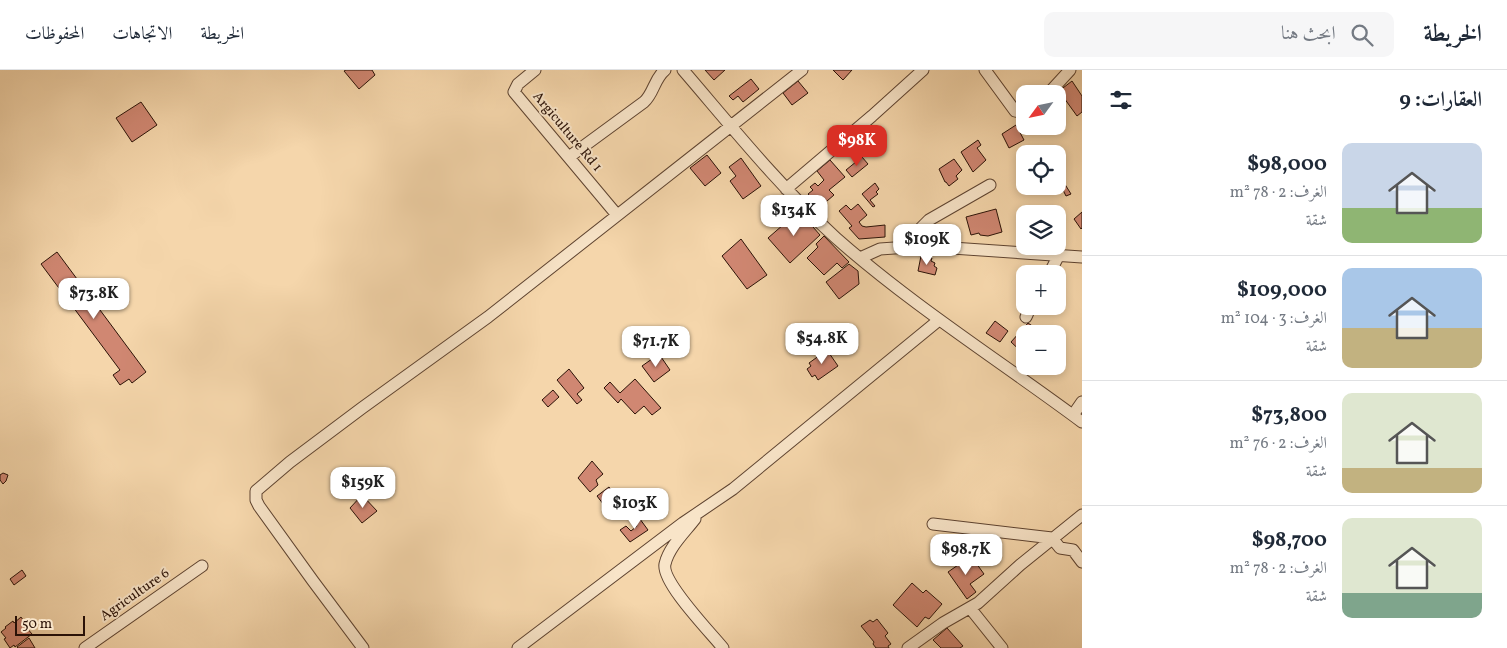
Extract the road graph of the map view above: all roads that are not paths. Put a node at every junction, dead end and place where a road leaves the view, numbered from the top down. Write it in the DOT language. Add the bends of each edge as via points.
graph roads {
  1 [pos="535,70"];
  2 [pos="665,70"];
  3 [pos="682,70"];
  4 [pos="802,70"];
  5 [pos="924,70"];
  6 [pos="986,70"];
  7 [pos="1070,70"];
  8 [pos="1056,85"];
  9 [pos="1016,112"];
  10 [pos="731,126"];
  11 [pos="569,157"];
  12 [pos="990,185"];
  13 [pos="786,189"];
  14 [pos="617,215"];
  15 [pos="910,247"];
  16 [pos="1016,253"];
  17 [pos="1060,255"];
  18 [pos="1082,257"];
  19 [pos="860,258"];
  20 [pos="1054,265"];
  21 [pos="939,320"];
  22 [pos="1082,402"];
  23 [pos="1077,418"];
  24 [pos="702,510"];
  25 [pos="1082,515"];
  26 [pos="933,524"];
  27 [pos="1052,538"];
  28 [pos="1082,562"];
  29 [pos="202,566"];
  30 [pos="970,608"];
  31 [pos="85,648"];
  32 [pos="363,648"];
  33 [pos="518,648"];
  34 [pos="723,648"];
  35 [pos="908,648"];
  36 [pos="1002,648"];
  1 -- 11 [label="street, Argiculture Rd 1" via="518,84 514,92"];
  2 -- 11 [label="street" via="656,78 651,94 644,102"];
  3 -- 10 [label="street"];
  4 -- 10 [label="street"];
  5 -- 13 [label="street"];
  6 -- 9 [label="street"];
  7 -- 8 [label="street"];
  10 -- 13 [label="street"];
  10 -- 14 [label="street"];
  11 -- 14 [label="street, Argiculture Rd 1"];
  12 -- 15 [label="street" via="929,220"];
  13 -- 19 [label="street"];
  14 -- 32 [label="street" via="488,317 319,440 256,491 259,506"];
  15 -- 16 [label="street"];
  15 -- 19 [label="street" via="880,249"];
  17 -- 18 [label="street"];
  17 -- 20 [label="street"];
  19 -- 21 [label="street"];
  21 -- 23 [label="street"];
  21 -- 24 [label="street" via="770,460"];
  22 -- 23 [label="street"];
  24 -- 33 [label="street"];
  24 -- 34 [label="street" via="671,551 665,573 679,596"];
  25 -- 27 [label="street"];
  26 -- 27 [label="street"];
  27 -- 28 [label="street" via="1060,548 1073,550"];
  27 -- 30 [label="street"];
  29 -- 31 [label="street, Agriculture 6"];
  30 -- 35 [label="street"];
  30 -- 36 [label="street"];
}
